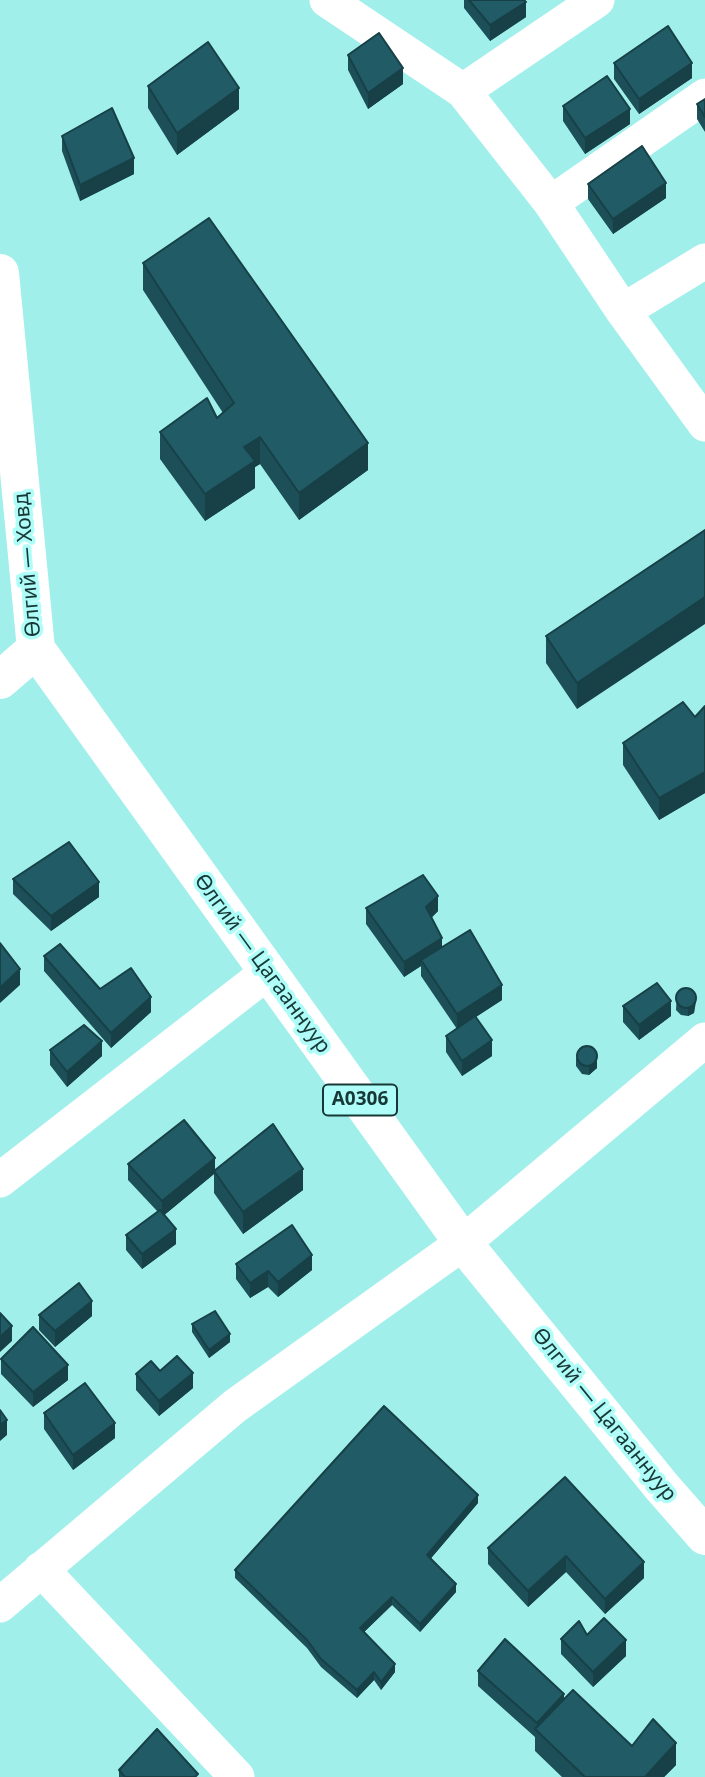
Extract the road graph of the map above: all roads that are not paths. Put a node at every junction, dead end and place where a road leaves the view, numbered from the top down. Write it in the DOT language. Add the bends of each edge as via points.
graph roads {
  1 [pos="327,0"];
  2 [pos="597,0"];
  3 [pos="463,91"];
  4 [pos="705,96"];
  5 [pos="551,203"];
  6 [pos="705,261"];
  7 [pos="0,273"];
  8 [pos="623,311"];
  9 [pos="705,424"];
  10 [pos="36,649"];
  11 [pos="0,680"];
  12 [pos="268,972"];
  13 [pos="705,1040"];
  14 [pos="0,1180"];
  15 [pos="463,1244"];
  16 [pos="705,1536"];
  17 [pos="41,1569"];
  18 [pos="0,1605"];
  19 [pos="237,1777"];
  1 -- 3 [label="street"];
  2 -- 3 [label="street"];
  3 -- 5 [label="street"];
  4 -- 5 [label="street"];
  5 -- 8 [label="street"];
  6 -- 8 [label="street"];
  7 -- 10 [label="main road, Өлгий — Ховд"];
  8 -- 9 [label="street"];
  10 -- 11 [label="main road"];
  10 -- 12 [label="main road, Өлгий — Цагааннуур / A0306"];
  12 -- 14 [label="street"];
  12 -- 15 [label="main road, Өлгий — Цагааннуур / A0306"];
  13 -- 15 [label="street"];
  15 -- 16 [label="main road, Өлгий — Цагааннуур / A0306"];
  15 -- 17 [label="street" via="235,1406"];
  17 -- 18 [label="street"];
  17 -- 19 [label="street"];
}
